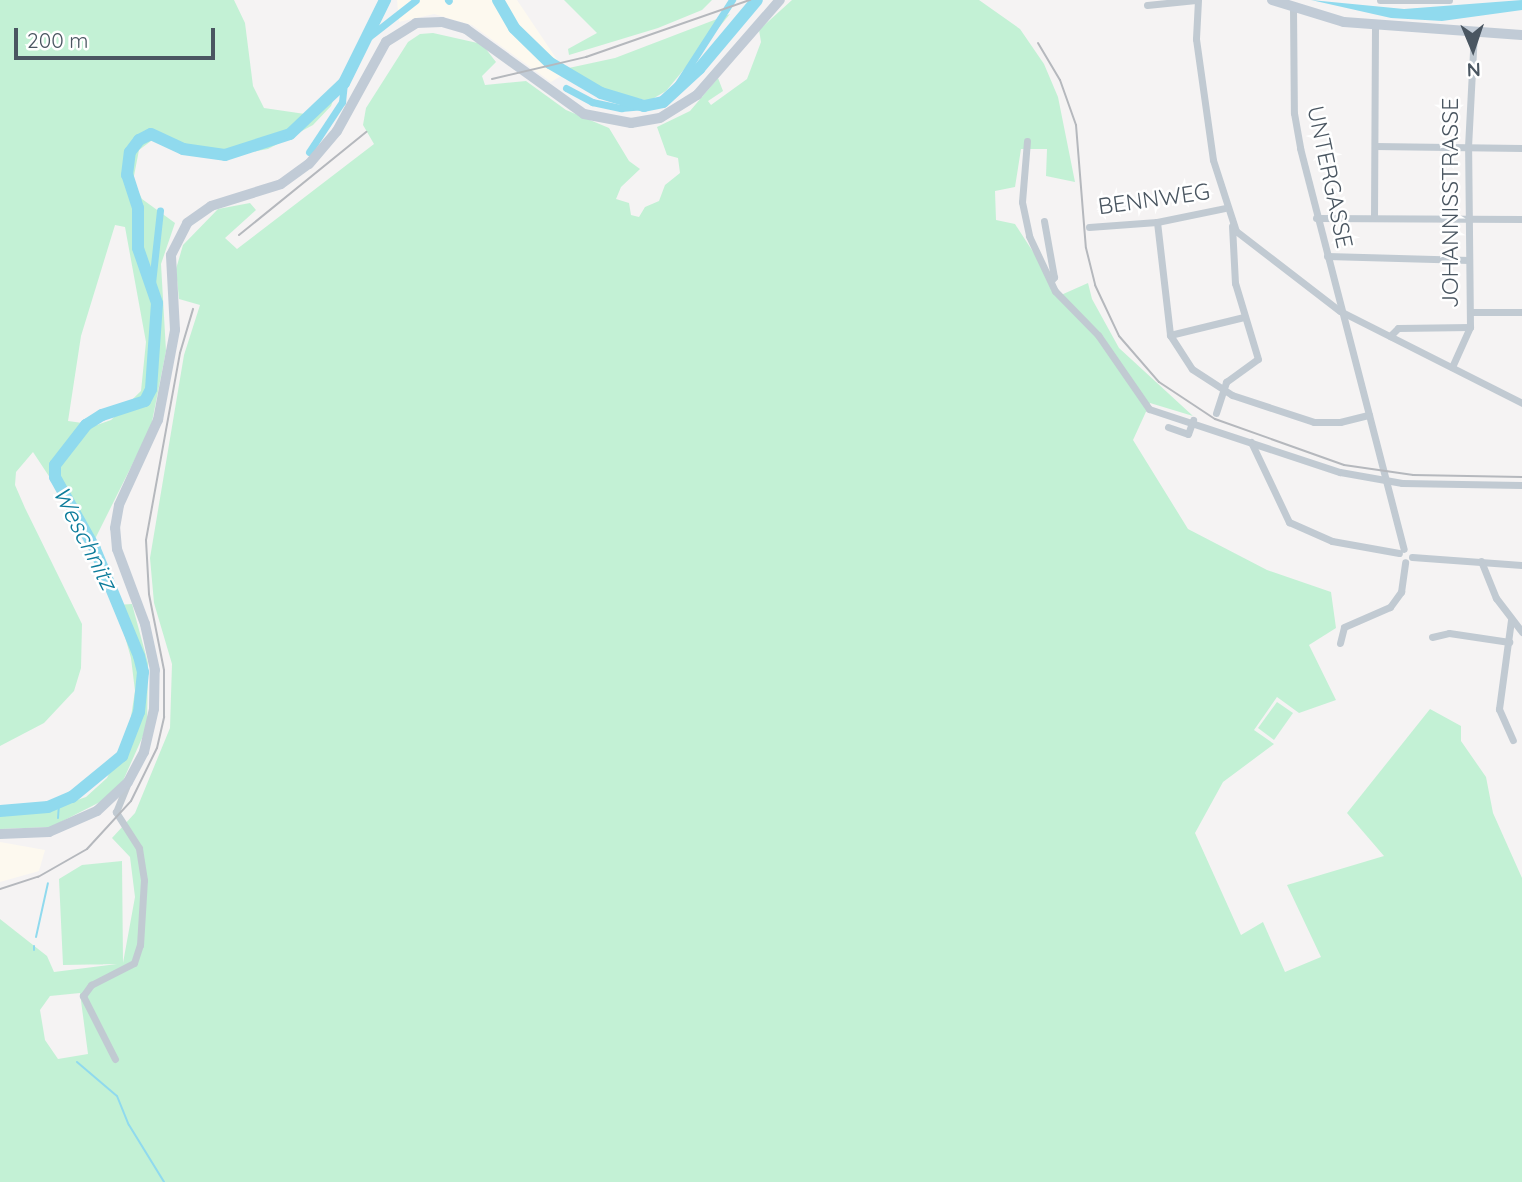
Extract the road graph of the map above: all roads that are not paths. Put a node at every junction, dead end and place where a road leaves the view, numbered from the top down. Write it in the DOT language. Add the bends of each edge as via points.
graph roads {
  1 [pos="780,0"];
  2 [pos="1197,0"];
  3 [pos="1272,0"];
  4 [pos="1380,0"];
  5 [pos="1449,0"];
  6 [pos="1147,5"];
  7 [pos="1293,8"];
  8 [pos="1375,25"];
  9 [pos="1474,34"];
  10 [pos="1520,34"];
  11 [pos="1027,141"];
  12 [pos="1375,146"];
  13 [pos="1468,147"];
  14 [pos="1522,148"];
  15 [pos="1225,208"];
  16 [pos="1316,218"];
  17 [pos="1374,218"];
  18 [pos="1469,218"];
  19 [pos="1522,219"];
  20 [pos="1044,221"];
  21 [pos="1157,222"];
  22 [pos="1232,226"];
  23 [pos="1088,227"];
  24 [pos="1327,256"];
  25 [pos="1469,260"];
  26 [pos="1051,281"];
  27 [pos="1340,311"];
  28 [pos="1470,312"];
  29 [pos="1522,312"];
  30 [pos="1244,317"];
  31 [pos="1470,327"];
  32 [pos="1170,335"];
  33 [pos="1390,336"];
  34 [pos="1452,367"];
  35 [pos="1224,390"];
  36 [pos="1522,403"];
  37 [pos="1216,412"];
  38 [pos="1369,415"];
  39 [pos="1193,420"];
  40 [pos="1168,427"];
  41 [pos="1251,442"];
  42 [pos="1387,481"];
  43 [pos="1522,485"];
  44 [pos="1401,551"];
  45 [pos="1408,560"];
  46 [pos="1481,561"];
  47 [pos="1522,565"];
  48 [pos="1511,620"];
  49 [pos="1522,632"];
  50 [pos="1432,637"];
  51 [pos="1509,642"];
  52 [pos="1339,643"];
  53 [pos="1513,740"];
  54 [pos="128,782"];
  55 [pos="0,834"];
  56 [pos="115,1059"];
  1 -- 54 [label="main road" via="697,95 660,118 631,123 584,114 466,29 442,22 416,23 386,42 337,131 309,164 281,184 211,205 187,223 171,255 175,330 158,420 119,505 115,528 117,549 150,642 156,680 150,732"];
  2 -- 6 [label="street"];
  2 -- 15 [label="street" via="1196,39"];
  3 -- 7 [label="main road"];
  4 -- 5 [label="street"];
  7 -- 8 [label="main road"];
  7 -- 16 [label="street, UNTERGASSE" via="1294,113"];
  8 -- 9 [label="main road"];
  8 -- 12 [label="street"];
  9 -- 10 [label="main road"];
  9 -- 13 [label="street, JOHANNISSTRASSE"];
  11 -- 26 [label="street" via="1022,202 1029,236"];
  12 -- 13 [label="street"];
  12 -- 17 [label="street"];
  13 -- 14 [label="street"];
  13 -- 18 [label="street, JOHANNISSTRASSE"];
  15 -- 21 [label="street, BENNWEG"];
  15 -- 22 [label="street"];
  16 -- 17 [label="street"];
  16 -- 24 [label="street, UNTERGASSE"];
  17 -- 18 [label="street"];
  18 -- 19 [label="street"];
  18 -- 25 [label="street, JOHANNISSTRASSE"];
  20 -- 26 [label="street" via="1055,277"];
  21 -- 23 [label="street, BENNWEG"];
  21 -- 32 [label="street"];
  22 -- 27 [label="street"];
  22 -- 30 [label="street" via="1234,271"];
  24 -- 25 [label="street"];
  24 -- 27 [label="street, UNTERGASSE"];
  25 -- 28 [label="street, JOHANNISSTRASSE"];
  26 -- 39 [label="street" via="1055,291 1098,335 1149,409"];
  27 -- 33 [label="street"];
  27 -- 38 [label="street, UNTERGASSE"];
  28 -- 29 [label="street"];
  28 -- 31 [label="street, JOHANNISSTRASSE"];
  30 -- 32 [label="street"];
  30 -- 35 [label="street" via="1258,359 1226,382"];
  31 -- 33 [label="street" via="1398,328"];
  31 -- 34 [label="street, JOHANNISSTRASSE"];
  32 -- 35 [label="street" via="1179,356"];
  33 -- 34 [label="street"];
  34 -- 36 [label="street"];
  35 -- 37 [label="street"];
  35 -- 38 [label="street" via="1314,422"];
  38 -- 42 [label="street, UNTERGASSE"];
  39 -- 40 [label="street" via="1188,434"];
  39 -- 41 [label="street"];
  41 -- 42 [label="street" via="1340,472"];
  41 -- 44 [label="street" via="1289,522 1332,541"];
  42 -- 43 [label="street"];
  42 -- 44 [label="street, UNTERGASSE"];
  44 -- 45 [label="street"];
  44 -- 45 [label="street"];
  45 -- 46 [label="street"];
  45 -- 52 [label="street" via="1401,592 1390,607 1344,628"];
  46 -- 47 [label="street"];
  46 -- 48 [label="street"];
  48 -- 49 [label="street"];
  48 -- 51 [label="street"];
  50 -- 51 [label="street" via="1449,633"];
  51 -- 53 [label="street" via="1500,709"];
  54 -- 55 [label="main road" via="97,811 60,829"];
  54 -- 56 [label="street" via="116,812 139,848 144,880 141,945 134,963 91,985 83,996"];
}
